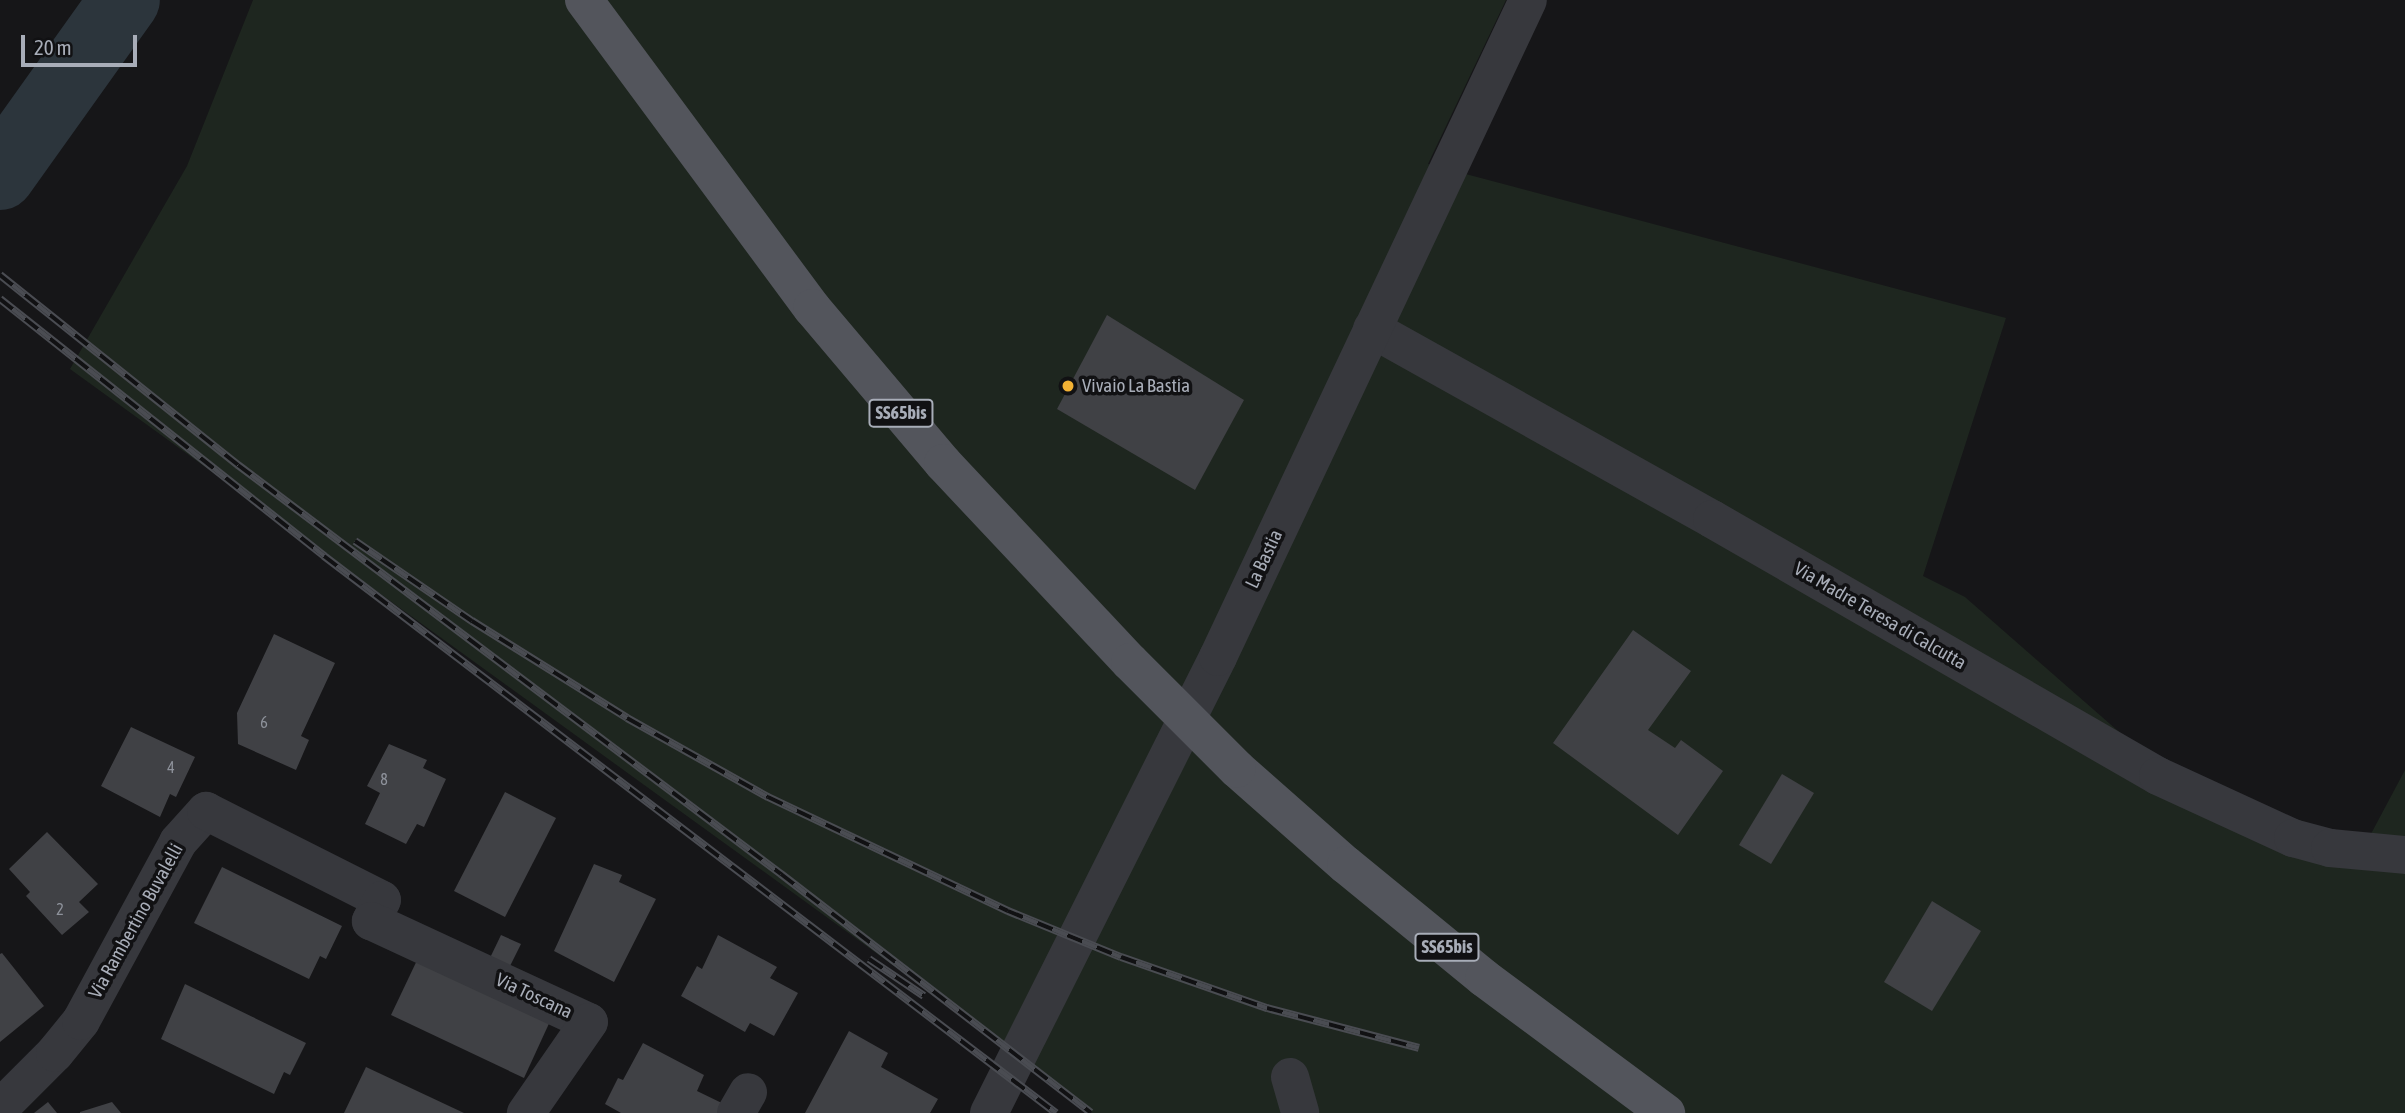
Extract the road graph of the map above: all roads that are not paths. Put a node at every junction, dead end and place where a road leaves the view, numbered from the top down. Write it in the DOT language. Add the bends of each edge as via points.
graph roads {
  1 [pos="584,0"];
  2 [pos="1528,0"];
  3 [pos="1372,330"];
  4 [pos="2405,855"];
  5 [pos="379,924"];
  6 [pos="1290,1077"];
  7 [pos="0,1108"];
  8 [pos="526,1113"];
  9 [pos="989,1113"];
  10 [pos="1300,1113"];
  11 [pos="1666,1113"];
  1 -- 11 [label="main road, SS65bis, bridge" via="821,318 943,463 1130,662 1237,769 1346,865 1484,978"];
  2 -- 3 [label="street, La Bastia"];
  3 -- 4 [label="street, Via Madre Teresa di Calcutta" via="2158,776 2293,838 2330,848"];
  3 -- 9 [label="street, La Bastia" via="1218,656"];
  5 -- 7 [label="street, Via Rambertino Buvalelli" via="371,920 382,900 206,811 178,842 81,1021"];
  5 -- 8 [label="street, Via Toscana" via="589,1022"];
  6 -- 10 [label="street"];
}
